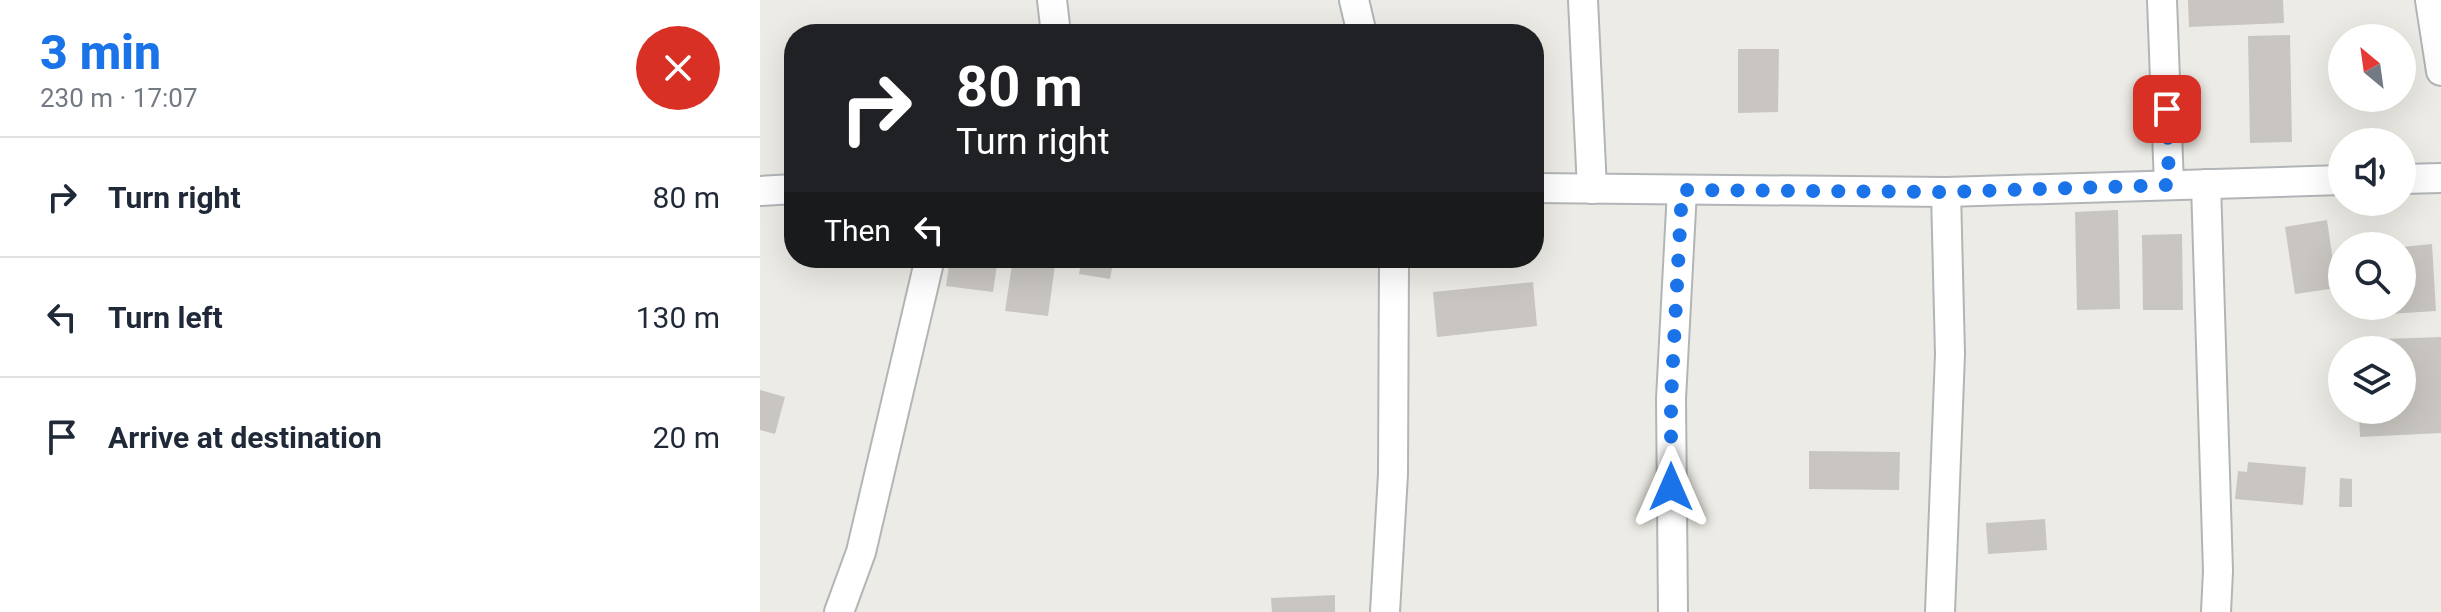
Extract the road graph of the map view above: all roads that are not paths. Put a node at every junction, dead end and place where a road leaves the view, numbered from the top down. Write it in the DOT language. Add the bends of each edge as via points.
graph roads {
  1 [pos="1052,0"];
  2 [pos="1354,0"];
  3 [pos="1583,0"];
  4 [pos="2162,0"];
  5 [pos="2430,0"];
  6 [pos="1055,24"];
  7 [pos="1360,24"];
  8 [pos="2441,71"];
  9 [pos="2441,178"];
  10 [pos="2416,179"];
  11 [pos="2328,180"];
  12 [pos="2206,184"];
  13 [pos="2169,185"];
  14 [pos="1544,188"];
  15 [pos="1592,189"];
  16 [pos="784,190"];
  17 [pos="1682,190"];
  18 [pos="760,191"];
  19 [pos="1946,192"];
  20 [pos="928,268"];
  21 [pos="1394,268"];
  22 [pos="839,612"];
  23 [pos="1385,612"];
  24 [pos="1673,612"];
  25 [pos="1940,612"];
  26 [pos="2216,612"];
  1 -- 6 [label="street"];
  2 -- 7 [label="street"];
  3 -- 15 [label="street"];
  4 -- 13 [label="street"];
  5 -- 8 [label="street"];
  9 -- 10 [label="street"];
  11 -- 12 [label="street"];
  12 -- 13 [label="street"];
  12 -- 26 [label="street"];
  13 -- 19 [label="street"];
  14 -- 15 [label="street"];
  15 -- 17 [label="street"];
  16 -- 18 [label="street"];
  17 -- 19 [label="street"];
  17 -- 24 [label="street" via="1671,399"];
  19 -- 25 [label="street" via="1950,354"];
  20 -- 22 [label="street" via="861,552"];
  21 -- 23 [label="street" via="1393,474"];
}
